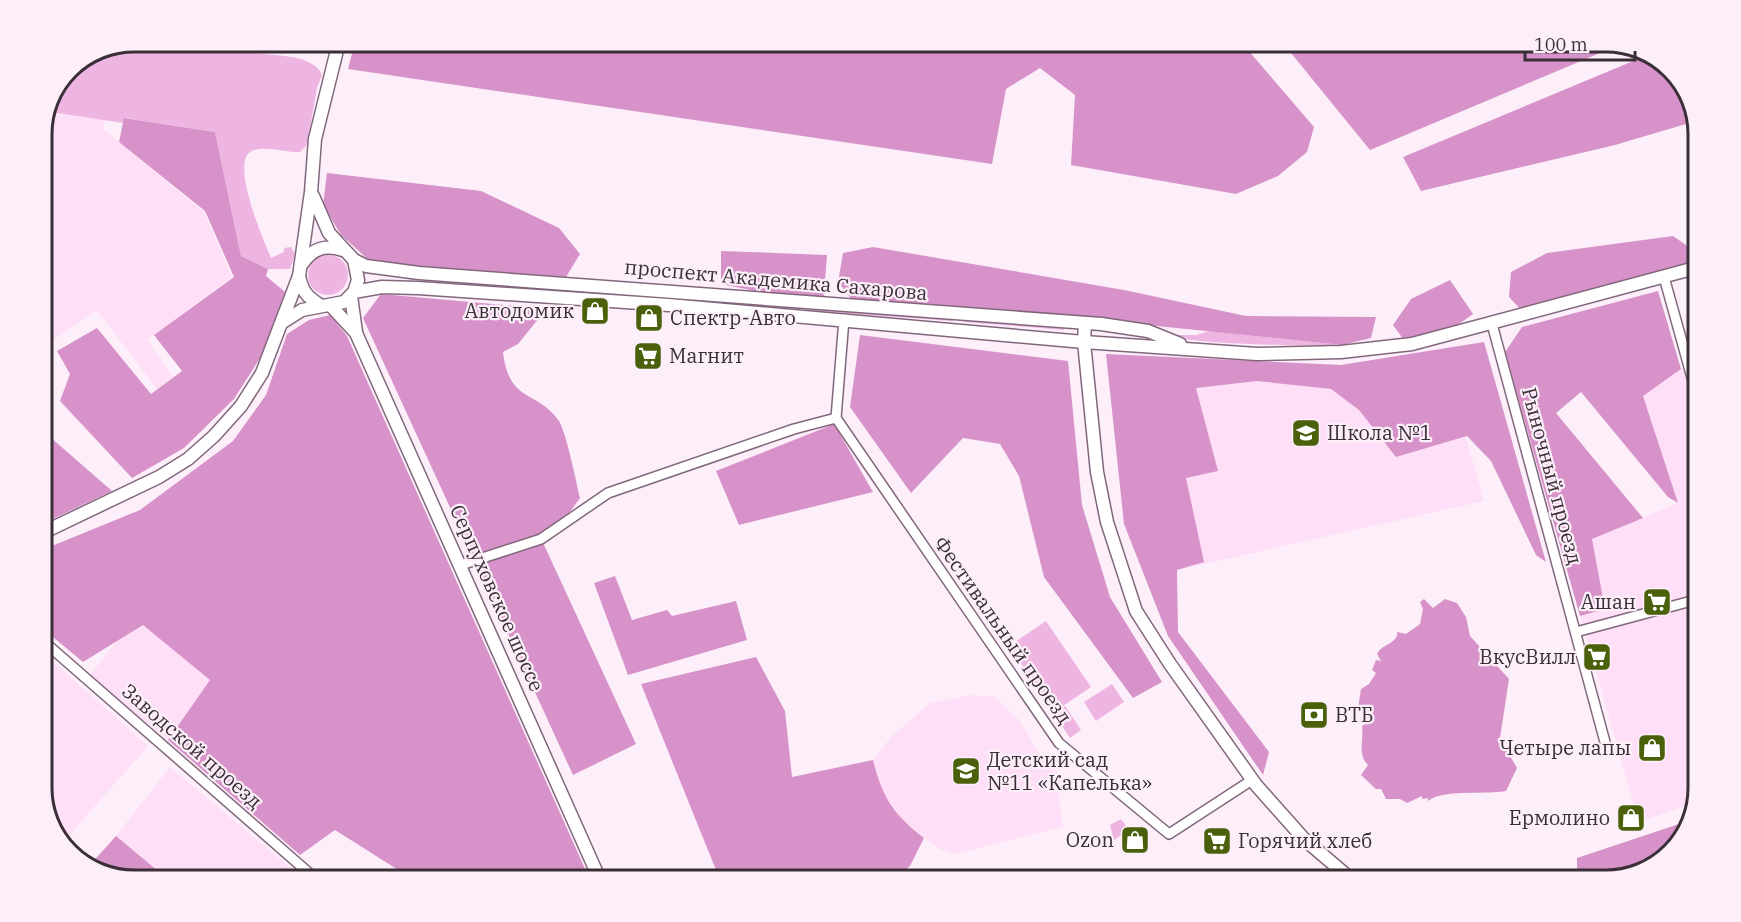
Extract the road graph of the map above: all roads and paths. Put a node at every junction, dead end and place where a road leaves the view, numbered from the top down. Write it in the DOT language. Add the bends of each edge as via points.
graph roads {
  1 [pos="337,52"];
  2 [pos="311,192"];
  3 [pos="343,250"];
  4 [pos="354,260"];
  5 [pos="1688,270"];
  6 [pos="300,271"];
  7 [pos="420,273"];
  8 [pos="1664,277"];
  9 [pos="418,288"];
  10 [pos="670,290"];
  11 [pos="353,294"];
  12 [pos="805,304"];
  13 [pos="326,305"];
  14 [pos="669,305"];
  15 [pos="960,315"];
  16 [pos="806,317"];
  17 [pos="844,319"];
  18 [pos="284,322"];
  19 [pos="1085,323"];
  20 [pos="1492,324"];
  21 [pos="959,330"];
  22 [pos="356,333"];
  23 [pos="1084,342"];
  24 [pos="1193,348"];
  25 [pos="1688,363"];
  26 [pos="836,418"];
  27 [pos="53,528"];
  28 [pos="461,566"];
  29 [pos="1688,602"];
  30 [pos="1576,632"];
  31 [pos="53,650"];
  32 [pos="1605,742"];
  33 [pos="1252,780"];
  34 [pos="306,870"];
  35 [pos="596,870"];
  36 [pos="1340,870"];
  1 -- 2 [label="street" via="315,139"];
  2 -- 3 [label="street" via="321,218"];
  2 -- 6 [label="street"];
  3 -- 4 [label="street"];
  3 -- 6 [label="street" via="322,247 309,254"];
  4 -- 7 [label="street, проспект Академика Сахарова" via="366,266"];
  4 -- 11 [label="street" via="358,280"];
  5 -- 8 [label="street, проспект Академика Сахарова"];
  6 -- 13 [label="street" via="302,289 309,299"];
  6 -- 18 [label="street"];
  7 -- 9 [label="street"];
  7 -- 10 [label="street, проспект Академика Сахарова"];
  8 -- 20 [label="street, проспект Академика Сахарова"];
  8 -- 25 [label="street"];
  9 -- 11 [label="street, проспект Академика Сахарова" via="382,287"];
  9 -- 14 [label="street, проспект Академика Сахарова"];
  10 -- 12 [label="street, проспект Академика Сахарова"];
  10 -- 14 [label="street"];
  11 -- 13 [label="street"];
  11 -- 22 [label="street"];
  12 -- 15 [label="street, проспект Академика Сахарова"];
  12 -- 16 [label="street"];
  13 -- 18 [label="street" via="302,310"];
  13 -- 22 [label="street"];
  14 -- 16 [label="street, проспект Академика Сахарова"];
  15 -- 19 [label="street, проспект Академика Сахарова"];
  15 -- 21 [label="street"];
  16 -- 17 [label="street, проспект Академика Сахарова"];
  17 -- 21 [label="street, проспект Академика Сахарова"];
  17 -- 26 [label="street"];
  18 -- 27 [label="street" via="262,373 241,406 214,436 159,477"];
  19 -- 23 [label="street"];
  19 -- 24 [label="street, проспект Академика Сахарова" via="1148,332"];
  20 -- 24 [label="street, проспект Академика Сахарова" via="1412,344 1341,352 1257,354"];
  20 -- 30 [label="street, Рыночный проезд"];
  21 -- 23 [label="street, проспект Академика Сахарова"];
  22 -- 28 [label="street, Серпуховское шоссе"];
  23 -- 24 [label="street, проспект Академика Сахарова"];
  23 -- 33 [label="street" via="1097,472 1124,579 1136,610 1170,664"];
  26 -- 28 [label="street" via="608,493 541,539"];
  26 -- 33 [label="street, Фестивальный проезд" via="1059,743 1171,834"];
  28 -- 35 [label="street, Серпуховское шоссе"];
  29 -- 30 [label="street"];
  30 -- 32 [label="street, Рыночный проезд"];
  31 -- 34 [label="street, Заводской проезд"];
  33 -- 36 [label="street" via="1304,839"];
}
